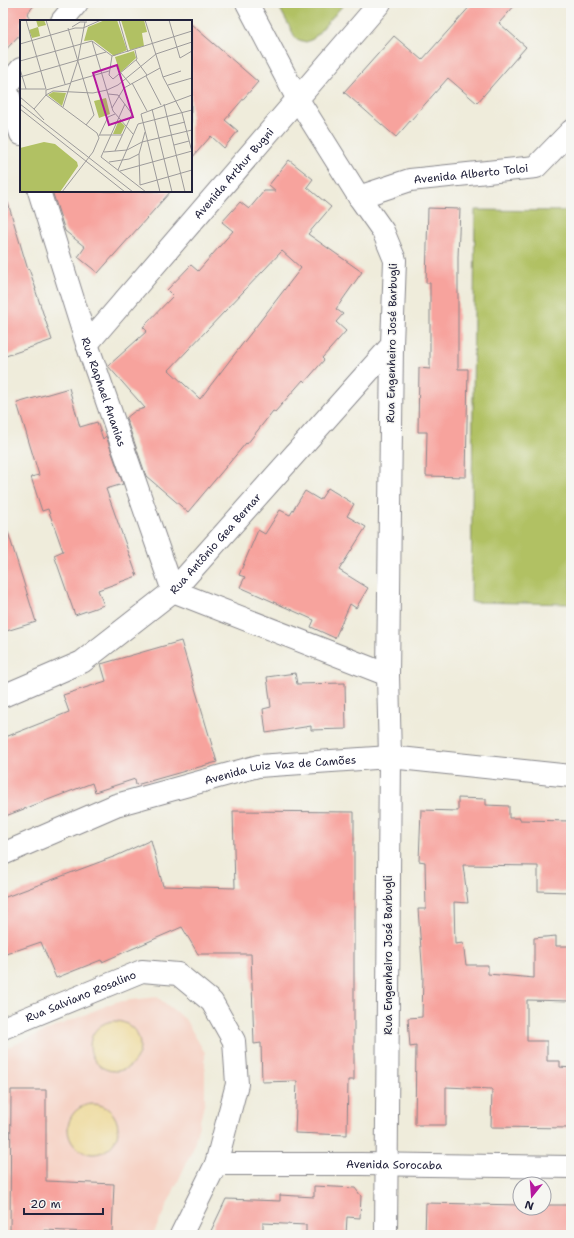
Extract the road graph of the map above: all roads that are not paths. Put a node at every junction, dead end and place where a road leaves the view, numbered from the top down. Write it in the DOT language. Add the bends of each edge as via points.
graph roads {
  1 [pos="77,3"];
  2 [pos="247,3"];
  3 [pos="380,3"];
  4 [pos="63,20"];
  5 [pos="20,70"];
  6 [pos="297,98"];
  7 [pos="20,131"];
  8 [pos="571,131"];
  9 [pos="39,192"];
  10 [pos="359,197"];
  11 [pos="87,344"];
  12 [pos="392,345"];
  13 [pos="173,590"];
  14 [pos="388,675"];
  15 [pos="3,696"];
  16 [pos="390,757"];
  17 [pos="571,776"];
  18 [pos="3,854"];
  19 [pos="3,1028"];
  20 [pos="216,1164"];
  21 [pos="387,1164"];
  22 [pos="571,1166"];
  23 [pos="181,1235"];
  24 [pos="386,1235"];
  1 -- 4 [label="street"];
  2 -- 6 [label="street, Rua Engenheiro José Barbugli"];
  3 -- 6 [label="street, Avenida Arthur Bugni"];
  5 -- 7 [label="street" via="6,87"];
  6 -- 10 [label="street, Rua Engenheiro José Barbugli"];
  6 -- 11 [label="street, Avenida Arthur Bugni"];
  8 -- 10 [label="street, Avenida Alberto Toloi" via="536,167 410,180"];
  9 -- 11 [label="street, Rua Raphael Ananias"];
  10 -- 12 [label="street, Rua Engenheiro José Barbugli" via="383,231 395,260"];
  11 -- 13 [label="street, Rua Raphael Ananias"];
  12 -- 13 [label="street, Rua Antônio Gea Bernar"];
  12 -- 14 [label="street, Rua Engenheiro José Barbugli"];
  13 -- 14 [label="street"];
  13 -- 15 [label="street, Rua Antônio Gea Bernar" via="82,662"];
  14 -- 16 [label="street, Rua Engenheiro José Barbugli"];
  16 -- 17 [label="street, Avenida Luiz Vaz de Camões"];
  16 -- 18 [label="street, Avenida Luiz Vaz de Camões" via="258,766 116,805"];
  16 -- 21 [label="street, Rua Engenheiro José Barbugli"];
  19 -- 20 [label="street, Rua Salviano Rosalino" via="142,971 178,974 212,1002 234,1041 237,1084"];
  20 -- 21 [label="street, Avenida Sorocaba"];
  20 -- 23 [label="street, Rua Salviano Rosalino"];
  21 -- 22 [label="street, Avenida Sorocaba"];
  21 -- 24 [label="street, Rua Engenheiro José Barbugli"];
}
